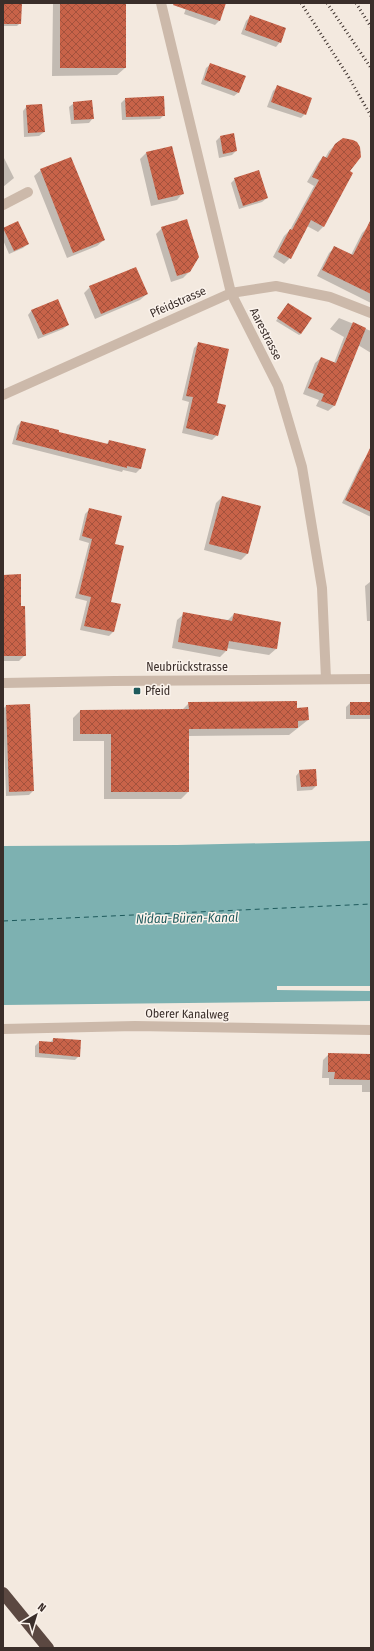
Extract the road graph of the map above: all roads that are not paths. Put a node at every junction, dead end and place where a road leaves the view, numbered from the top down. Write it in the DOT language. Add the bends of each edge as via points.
graph roads {
  1 [pos="161,3"];
  2 [pos="28,192"];
  3 [pos="3,205"];
  4 [pos="231,293"];
  5 [pos="371,313"];
  6 [pos="3,395"];
  7 [pos="326,679"];
  8 [pos="371,679"];
  9 [pos="3,683"];
  10 [pos="3,1029"];
  11 [pos="371,1030"];
  12 [pos="3,1593"];
  13 [pos="48,1648"];
  1 -- 4 [label="street, Aarestrasse"];
  2 -- 3 [label="street"];
  4 -- 5 [label="street, Pfeidstrasse" via="276,286 330,297"];
  4 -- 6 [label="street, Pfeidstrasse"];
  4 -- 7 [label="street, Aarestrasse" via="278,386 302,467 322,588"];
  7 -- 8 [label="street, Neubrückstrasse"];
  7 -- 9 [label="street, Neubrückstrasse"];
  10 -- 11 [label="street, Oberer Kanalweg" via="135,1026"];
  12 -- 13 [label="highway"];
}
